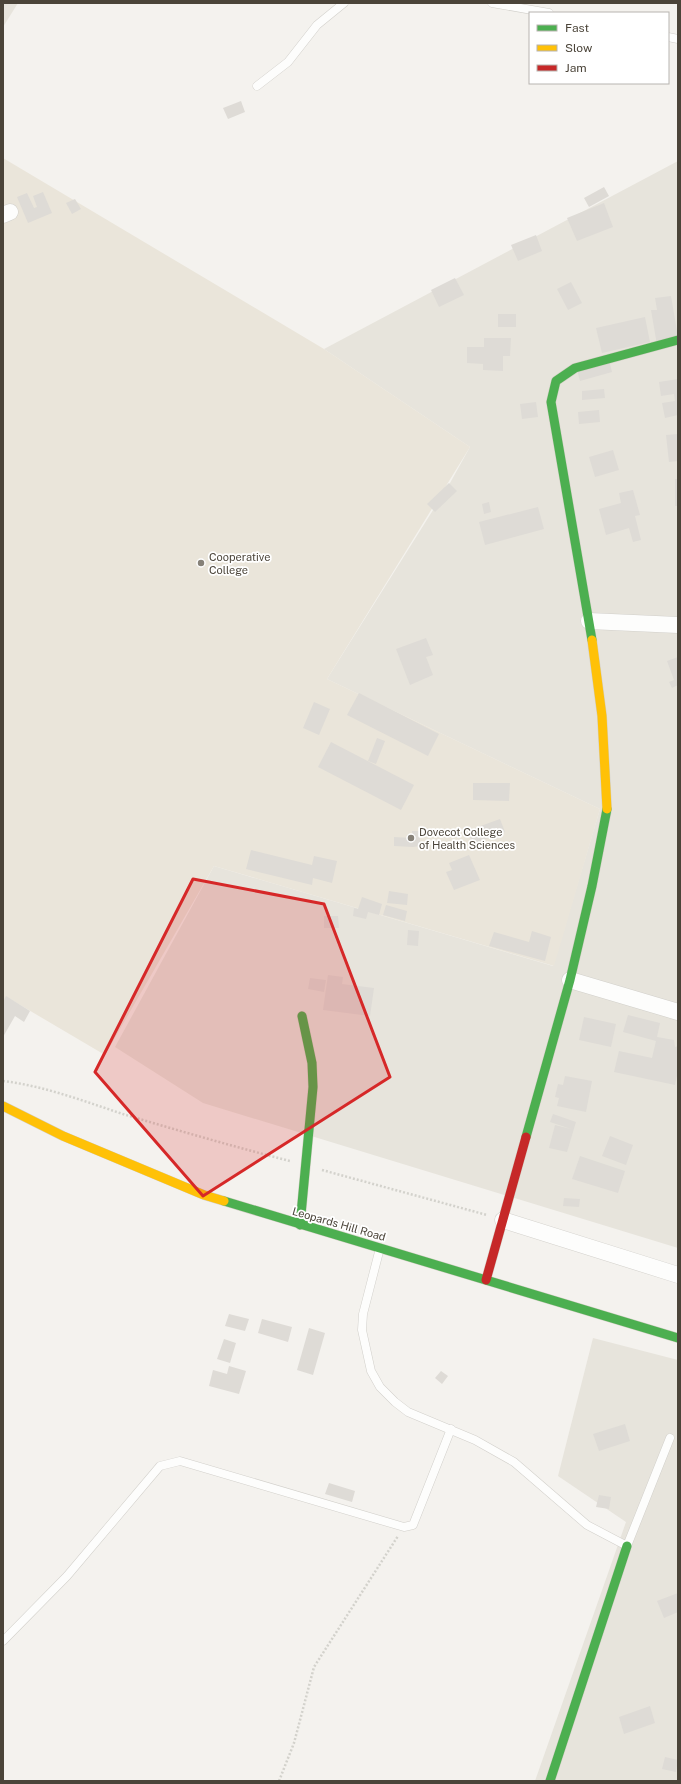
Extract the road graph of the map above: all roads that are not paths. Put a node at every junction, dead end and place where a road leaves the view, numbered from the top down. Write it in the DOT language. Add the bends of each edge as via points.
graph roads {
  1 [pos="344,3"];
  2 [pos="492,3"];
  3 [pos="543,12"];
  4 [pos="257,86"];
  5 [pos="678,340"];
  6 [pos="589,621"];
  7 [pos="678,625"];
  8 [pos="570,980"];
  9 [pos="678,1012"];
  10 [pos="302,1016"];
  11 [pos="3,1106"];
  12 [pos="503,1220"];
  13 [pos="300,1226"];
  14 [pos="380,1248"];
  15 [pos="678,1275"];
  16 [pos="486,1280"];
  17 [pos="678,1338"];
  18 [pos="451,1429"];
  19 [pos="670,1438"];
  20 [pos="627,1546"];
  21 [pos="3,1641"];
  22 [pos="550,1781"];
  1 -- 4 [label="lane" via="318,25 288,62"];
  2 -- 3 [label="lane"];
  5 -- 6 [label="street" via="575,368 556,381 551,402"];
  6 -- 7 [label="street"];
  6 -- 8 [label="street" via="602,716 608,806"];
  8 -- 9 [label="street"];
  8 -- 12 [label="street"];
  10 -- 13 [label="street" via="312,1063 313,1087"];
  11 -- 13 [label="street, Leopards Hill Road" via="63,1136 204,1195"];
  12 -- 15 [label="street"];
  12 -- 16 [label="street"];
  13 -- 14 [label="street, Leopards Hill Road"];
  14 -- 16 [label="street, Leopards Hill Road"];
  14 -- 18 [label="lane" via="362,1330 371,1371 380,1386 408,1412"];
  16 -- 17 [label="street, Leopards Hill Road"];
  18 -- 20 [label="lane" via="481,1442 514,1462 586,1525"];
  18 -- 21 [label="lane" via="413,1525 404,1527 180,1462 160,1466 67,1576"];
  19 -- 20 [label="lane"];
  20 -- 22 [label="street"];
}
